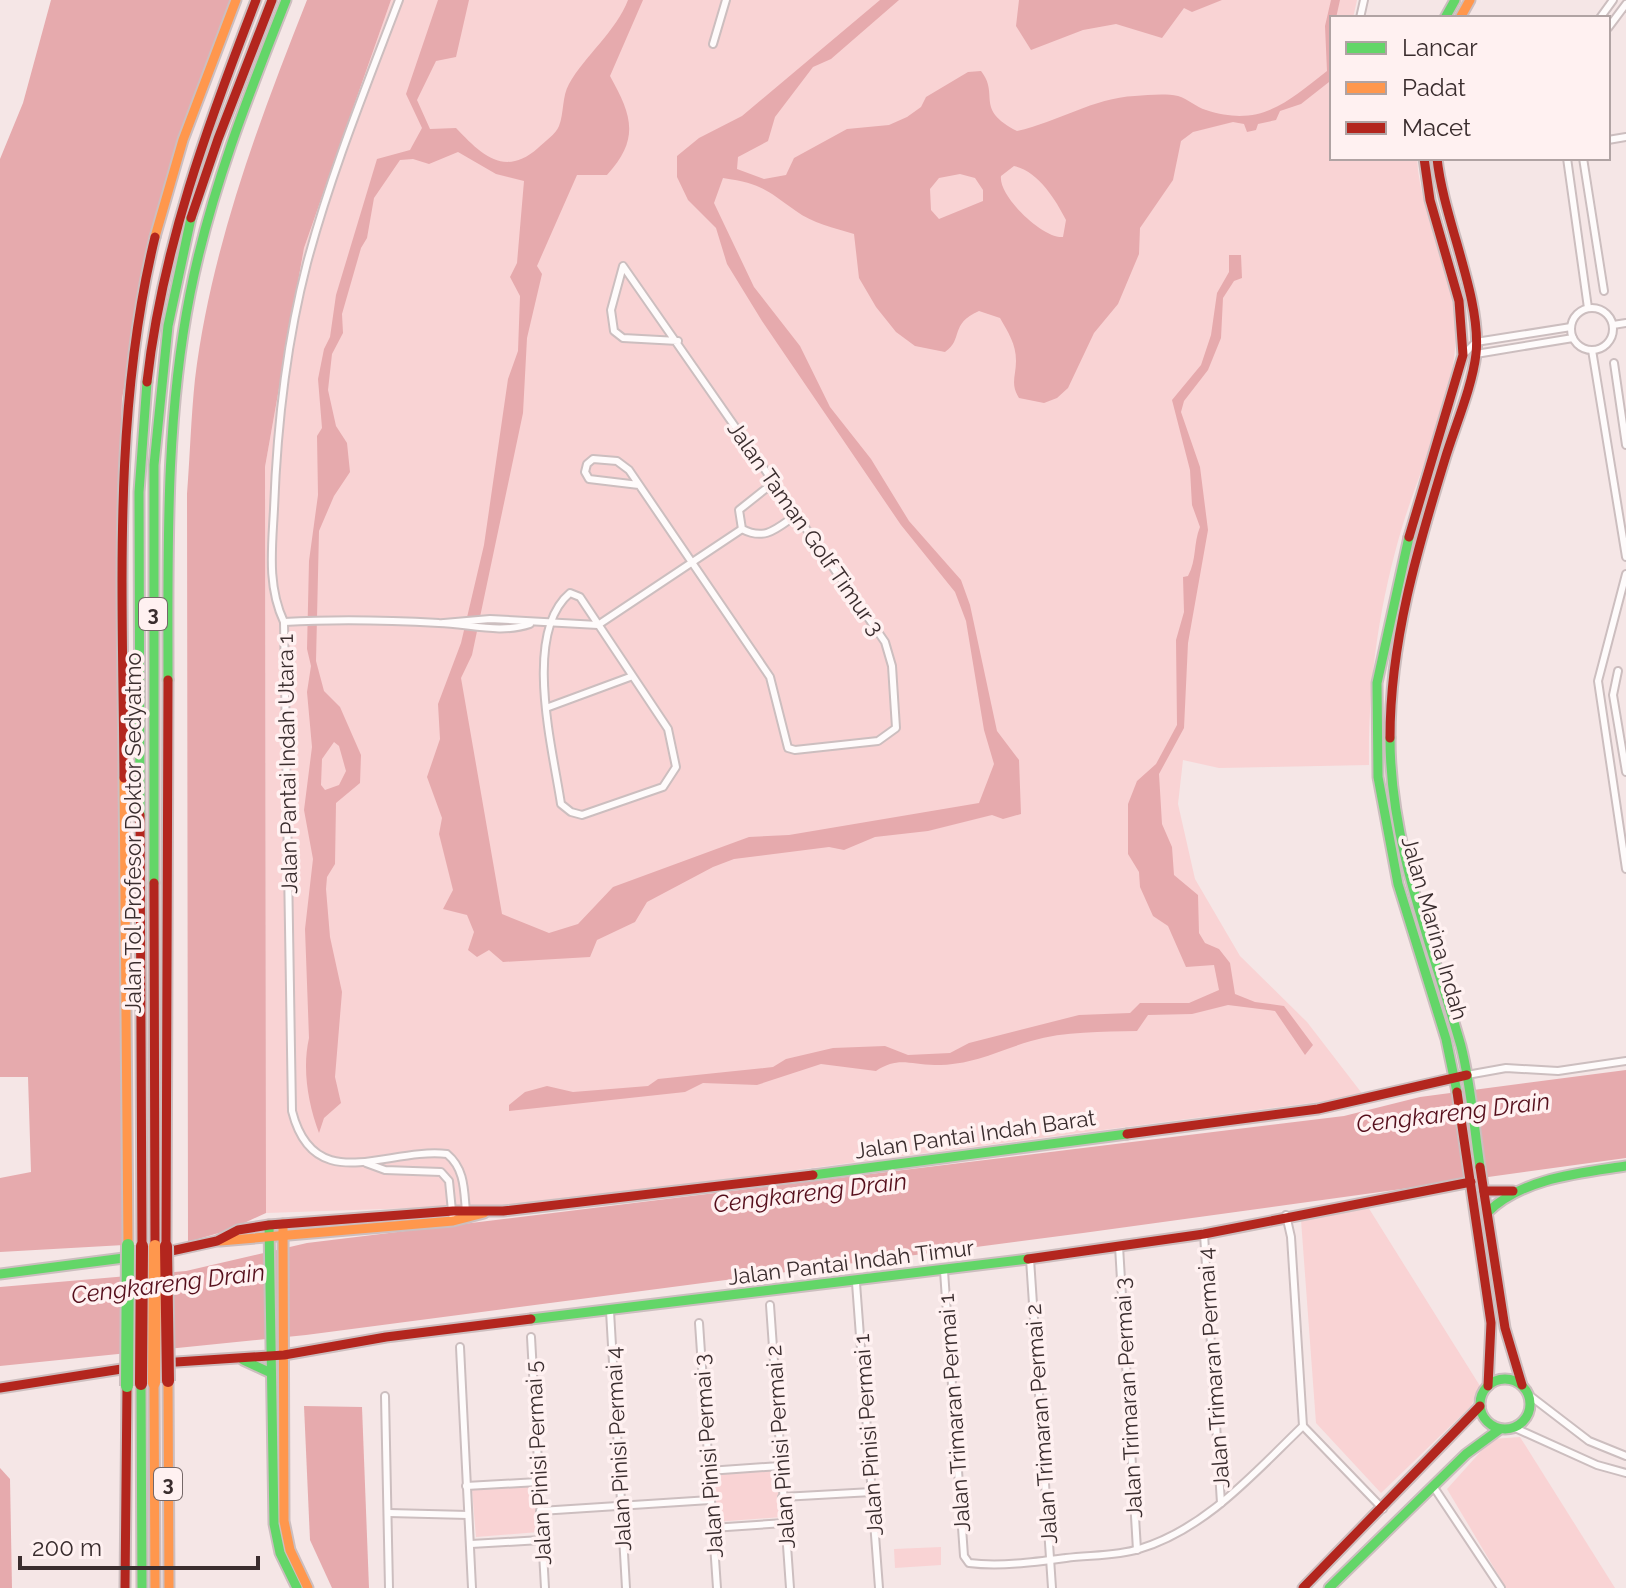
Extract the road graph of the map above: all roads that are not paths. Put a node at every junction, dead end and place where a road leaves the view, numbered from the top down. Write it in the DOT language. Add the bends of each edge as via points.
graph roads {
  1 [pos="236,0"];
  2 [pos="256,0"];
  3 [pos="272,0"];
  4 [pos="286,0"];
  5 [pos="399,0"];
  6 [pos="726,0"];
  7 [pos="1626,4"];
  8 [pos="1610,25"];
  9 [pos="713,44"];
  10 [pos="1424,160"];
  11 [pos="1437,160"];
  12 [pos="1567,160"];
  13 [pos="1583,160"];
  14 [pos="1604,291"];
  15 [pos="1588,308"];
  16 [pos="1626,323"];
  17 [pos="1613,325"];
  18 [pos="1571,327"];
  19 [pos="1573,338"];
  20 [pos="678,341"];
  21 [pos="1471,350"];
  22 [pos="1592,350"];
  23 [pos="1614,363"];
  24 [pos="1626,445"];
  25 [pos="773,483"];
  26 [pos="639,485"];
  27 [pos="796,515"];
  28 [pos="742,529"];
  29 [pos="1626,557"];
  30 [pos="692,563"];
  31 [pos="1626,574"];
  32 [pos="284,622"];
  33 [pos="464,623"];
  34 [pos="530,624"];
  35 [pos="550,624"];
  36 [pos="598,625"];
  37 [pos="1618,671"];
  38 [pos="630,677"];
  39 [pos="546,708"];
  40 [pos="1626,772"];
  41 [pos="1626,869"];
  42 [pos="1626,1061"];
  43 [pos="1461,1081"];
  44 [pos="366,1163"];
  45 [pos="1626,1166"];
  46 [pos="1477,1184"];
  47 [pos="1520,1191"];
  48 [pos="1488,1212"];
  49 [pos="460,1215"];
  50 [pos="1286,1215"];
  51 [pos="1204,1234"];
  52 [pos="284,1235"];
  53 [pos="270,1237"];
  54 [pos="148,1246"];
  55 [pos="1119,1246"];
  56 [pos="1030,1259"];
  57 [pos="944,1271"];
  58 [pos="0,1274"];
  59 [pos="856,1283"];
  60 [pos="770,1305"];
  61 [pos="610,1311"];
  62 [pos="699,1323"];
  63 [pos="531,1337"];
  64 [pos="460,1347"];
  65 [pos="1510,1348"];
  66 [pos="275,1351"];
  67 [pos="1492,1352"];
  68 [pos="232,1358"];
  69 [pos="271,1373"];
  70 [pos="154,1383"];
  71 [pos="1488,1386"];
  72 [pos="0,1388"];
  73 [pos="1526,1390"];
  74 [pos="385,1396"];
  75 [pos="1480,1406"];
  76 [pos="1303,1426"];
  77 [pos="1515,1428"];
  78 [pos="1500,1429"];
  79 [pos="1626,1456"];
  80 [pos="780,1466"];
  81 [pos="708,1471"];
  82 [pos="1626,1473"];
  83 [pos="538,1482"];
  84 [pos="466,1486"];
  85 [pos="1433,1486"];
  86 [pos="872,1492"];
  87 [pos="782,1497"];
  88 [pos="710,1500"];
  89 [pos="1221,1503"];
  90 [pos="621,1504"];
  91 [pos="1383,1509"];
  92 [pos="540,1511"];
  93 [pos="389,1513"];
  94 [pos="468,1515"];
  95 [pos="784,1523"];
  96 [pos="712,1528"];
  97 [pos="541,1540"];
  98 [pos="471,1544"];
  99 [pos="1137,1550"];
  100 [pos="1050,1560"];
  101 [pos="125,1588"];
  102 [pos="142,1588"];
  103 [pos="155,1588"];
  104 [pos="169,1588"];
  105 [pos="297,1588"];
  106 [pos="308,1588"];
  107 [pos="389,1588"];
  108 [pos="472,1588"];
  109 [pos="545,1588"];
  110 [pos="626,1588"];
  111 [pos="717,1588"];
  112 [pos="790,1588"];
  113 [pos="879,1588"];
  114 [pos="1052,1588"];
  115 [pos="1303,1588"];
  116 [pos="1329,1588"];
  117 [pos="1501,1588"];
  1 -- 54 [label="main road, Jalan Tol Profesor Doktor Sedyatmo / 3" via="172,172 127,398 122,540"];
  2 -- 54 [label="main road, Jalan Tol Profesor Doktor Sedyatmo / 3" via="177,222 157,309 142,421"];
  3 -- 54 [label="main road, Jalan Tol Profesor Doktor Sedyatmo / 3" via="190,221 169,310 156,412"];
  4 -- 54 [label="main road, Jalan Tol Profesor Doktor Sedyatmo / 3" via="210,212 174,398"];
  5 -- 32 [label="street, Jalan Pantai Indah Utara 1" via="346,137 307,264 289,350 276,434 272,573 274,600"];
  6 -- 9 [label="street"];
  7 -- 8 [label="street"];
  10 -- 21 [label="main road, Jalan Marina Indah" via="1430,200"];
  11 -- 21 [label="main road, Jalan Marina Indah" via="1441,196 1473,307"];
  12 -- 15 [label="street"];
  13 -- 14 [label="street"];
  15 -- 17 [label="street" via="1606,313"];
  15 -- 18 [label="street" via="1576,315"];
  16 -- 17 [label="street"];
  17 -- 22 [label="street" via="1608,343"];
  18 -- 19 [label="street"];
  18 -- 21 [label="street"];
  19 -- 21 [label="street"];
  19 -- 22 [label="street"];
  20 -- 20 [label="street, Jalan Taman Golf Timur 3" via="623,338 614,331 611,310 623,266"];
  20 -- 25 [label="street, Jalan Taman Golf Timur 3"];
  21 -- 43 [label="main road, Jalan Marina Indah" via="1404,555 1377,683 1378,777"];
  22 -- 29 [label="street"];
  23 -- 24 [label="street"];
  25 -- 27 [label="street, Jalan Taman Golf Timur 3"];
  25 -- 28 [label="street" via="739,510"];
  26 -- 26 [label="street" via="617,461 593,459 587,464 589,479"];
  26 -- 30 [label="street"];
  27 -- 28 [label="street" via="767,534 755,536"];
  27 -- 30 [label="street, Jalan Taman Golf Timur 3" via="885,642 896,728 878,741 788,748 770,677"];
  28 -- 30 [label="street"];
  30 -- 36 [label="street"];
  31 -- 41 [label="street" via="1598,681"];
  32 -- 33 [label="street"];
  32 -- 44 [label="street, Jalan Pantai Indah Utara 1" via="292,1111 305,1144 331,1161"];
  33 -- 34 [label="street" via="490,619"];
  33 -- 34 [label="street" via="488,628"];
  34 -- 35 [label="street"];
  35 -- 36 [label="street"];
  35 -- 36 [label="street" via="570,593 580,597"];
  35 -- 39 [label="street"];
  36 -- 38 [label="street"];
  37 -- 40 [label="street" via="1613,695"];
  38 -- 39 [label="street"];
  38 -- 39 [label="street" via="668,729 676,767 663,787 582,815 571,812 561,804"];
  42 -- 43 [label="street" via="1558,1071 1506,1068"];
  43 -- 46 [label="main road, Jalan Marina Indah"];
  43 -- 49 [label="main road, Jalan Pantai Indah Barat" via="1318,1109 865,1169"];
  44 -- 49 [label="street, Jalan Pantai Indah Utara 1" via="385,1170 441,1172"];
  44 -- 49 [label="street, Jalan Pantai Indah Utara 1" via="447,1154 457,1162 463,1179"];
  45 -- 47 [label="main road, Jalan Pantai Indah Timur"];
  46 -- 47 [label="main road, Jalan Pantai Indah Timur"];
  46 -- 48 [label="main road, Jalan Marina Indah"];
  46 -- 50 [label="main road, Jalan Pantai Indah Timur"];
  46 -- 67 [label="main road, Jalan Marina Indah"];
  47 -- 48 [label="main road, Jalan Pantai Indah Timur"];
  48 -- 65 [label="main road, Jalan Marina Indah"];
  49 -- 52 [label="main road, Jalan Pantai Indah Barat"];
  50 -- 51 [label="main road, Jalan Pantai Indah Timur"];
  50 -- 76 [label="street"];
  51 -- 55 [label="main road, Jalan Pantai Indah Timur"];
  51 -- 89 [label="street, Jalan Trimaran Permai 4"];
  52 -- 53 [label="main road, Jalan Pantai Indah Barat"];
  52 -- 66 [label="main road" via="284,1339"];
  53 -- 58 [label="main road, Jalan Pantai Indah Barat"];
  53 -- 66 [label="main road"];
  54 -- 70 [label="main road, Jalan Tol Profesor Doktor Sedyatmo / 3, bridge"];
  54 -- 70 [label="main road, Jalan Tol Profesor Doktor Sedyatmo / 3, bridge"];
  54 -- 101 [label="main road, Jalan Tol Profesor Doktor Sedyatmo / 3, bridge" via="127,1386"];
  55 -- 56 [label="main road, Jalan Pantai Indah Timur"];
  55 -- 99 [label="street, Jalan Trimaran Permai 3"];
  56 -- 57 [label="main road, Jalan Pantai Indah Timur"];
  56 -- 100 [label="street, Jalan Trimaran Permai 2"];
  57 -- 59 [label="main road, Jalan Pantai Indah Timur"];
  57 -- 100 [label="street, Jalan Trimaran Permai 1" via="964,1556 974,1564"];
  59 -- 61 [label="main road, Jalan Pantai Indah Timur"];
  59 -- 86 [label="street, Jalan Pinisi Permai 1"];
  60 -- 80 [label="street, Jalan Pinisi Permai 2"];
  61 -- 66 [label="main road, Jalan Pantai Indah Timur"];
  61 -- 90 [label="street, Jalan Pinisi Permai 4"];
  62 -- 81 [label="street, Jalan Pinisi Permai 3"];
  63 -- 83 [label="street, Jalan Pinisi Permai 5"];
  64 -- 84 [label="street"];
  65 -- 67 [label="main road" via="1502,1357"];
  65 -- 73 [label="main road, Jalan Marina Indah"];
  66 -- 68 [label="main road, Jalan Pantai Indah Timur"];
  66 -- 69 [label="main road"];
  66 -- 106 [label="main road" via="284,1521 290,1550"];
  67 -- 71 [label="main road, Jalan Marina Indah"];
  68 -- 69 [label="main road, Jalan Pantai Indah Timur"];
  68 -- 72 [label="main road, Jalan Pantai Indah Timur" via="123,1367"];
  69 -- 105 [label="main road" via="274,1524 280,1553"];
  70 -- 102 [label="main road, Jalan Tol Profesor Doktor Sedyatmo / 3"];
  70 -- 103 [label="main road, Jalan Tol Profesor Doktor Sedyatmo / 3"];
  70 -- 104 [label="main road, Jalan Tol Profesor Doktor Sedyatmo / 3"];
  71 -- 73 [label="main road" via="1505,1379"];
  71 -- 75 [label="main road"];
  73 -- 77 [label="main road" via="1529,1414"];
  73 -- 79 [label="street" via="1589,1441"];
  74 -- 93 [label="street"];
  75 -- 78 [label="main road" via="1486,1421"];
  75 -- 91 [label="main road"];
  76 -- 89 [label="street"];
  76 -- 91 [label="street"];
  77 -- 78 [label="main road"];
  77 -- 82 [label="street"];
  78 -- 85 [label="main road"];
  80 -- 81 [label="street"];
  80 -- 87 [label="street, Jalan Pinisi Permai 2"];
  81 -- 88 [label="street, Jalan Pinisi Permai 3"];
  83 -- 84 [label="street"];
  83 -- 92 [label="street, Jalan Pinisi Permai 5"];
  84 -- 94 [label="street"];
  85 -- 116 [label="main road"];
  85 -- 117 [label="street"];
  86 -- 87 [label="street"];
  86 -- 113 [label="street, Jalan Pinisi Permai 1"];
  87 -- 95 [label="street, Jalan Pinisi Permai 2"];
  88 -- 90 [label="street"];
  88 -- 96 [label="street, Jalan Pinisi Permai 3"];
  89 -- 99 [label="street" via="1190,1527"];
  90 -- 92 [label="street"];
  90 -- 110 [label="street, Jalan Pinisi Permai 4"];
  91 -- 115 [label="main road"];
  92 -- 97 [label="street, Jalan Pinisi Permai 5"];
  93 -- 94 [label="street"];
  93 -- 107 [label="street"];
  94 -- 98 [label="street"];
  95 -- 96 [label="street"];
  95 -- 112 [label="street, Jalan Pinisi Permai 2"];
  96 -- 111 [label="street, Jalan Pinisi Permai 3"];
  97 -- 98 [label="street"];
  97 -- 109 [label="street, Jalan Pinisi Permai 5"];
  98 -- 108 [label="street"];
  99 -- 100 [label="street"];
  100 -- 114 [label="street, Jalan Trimaran Permai 2"];
}
